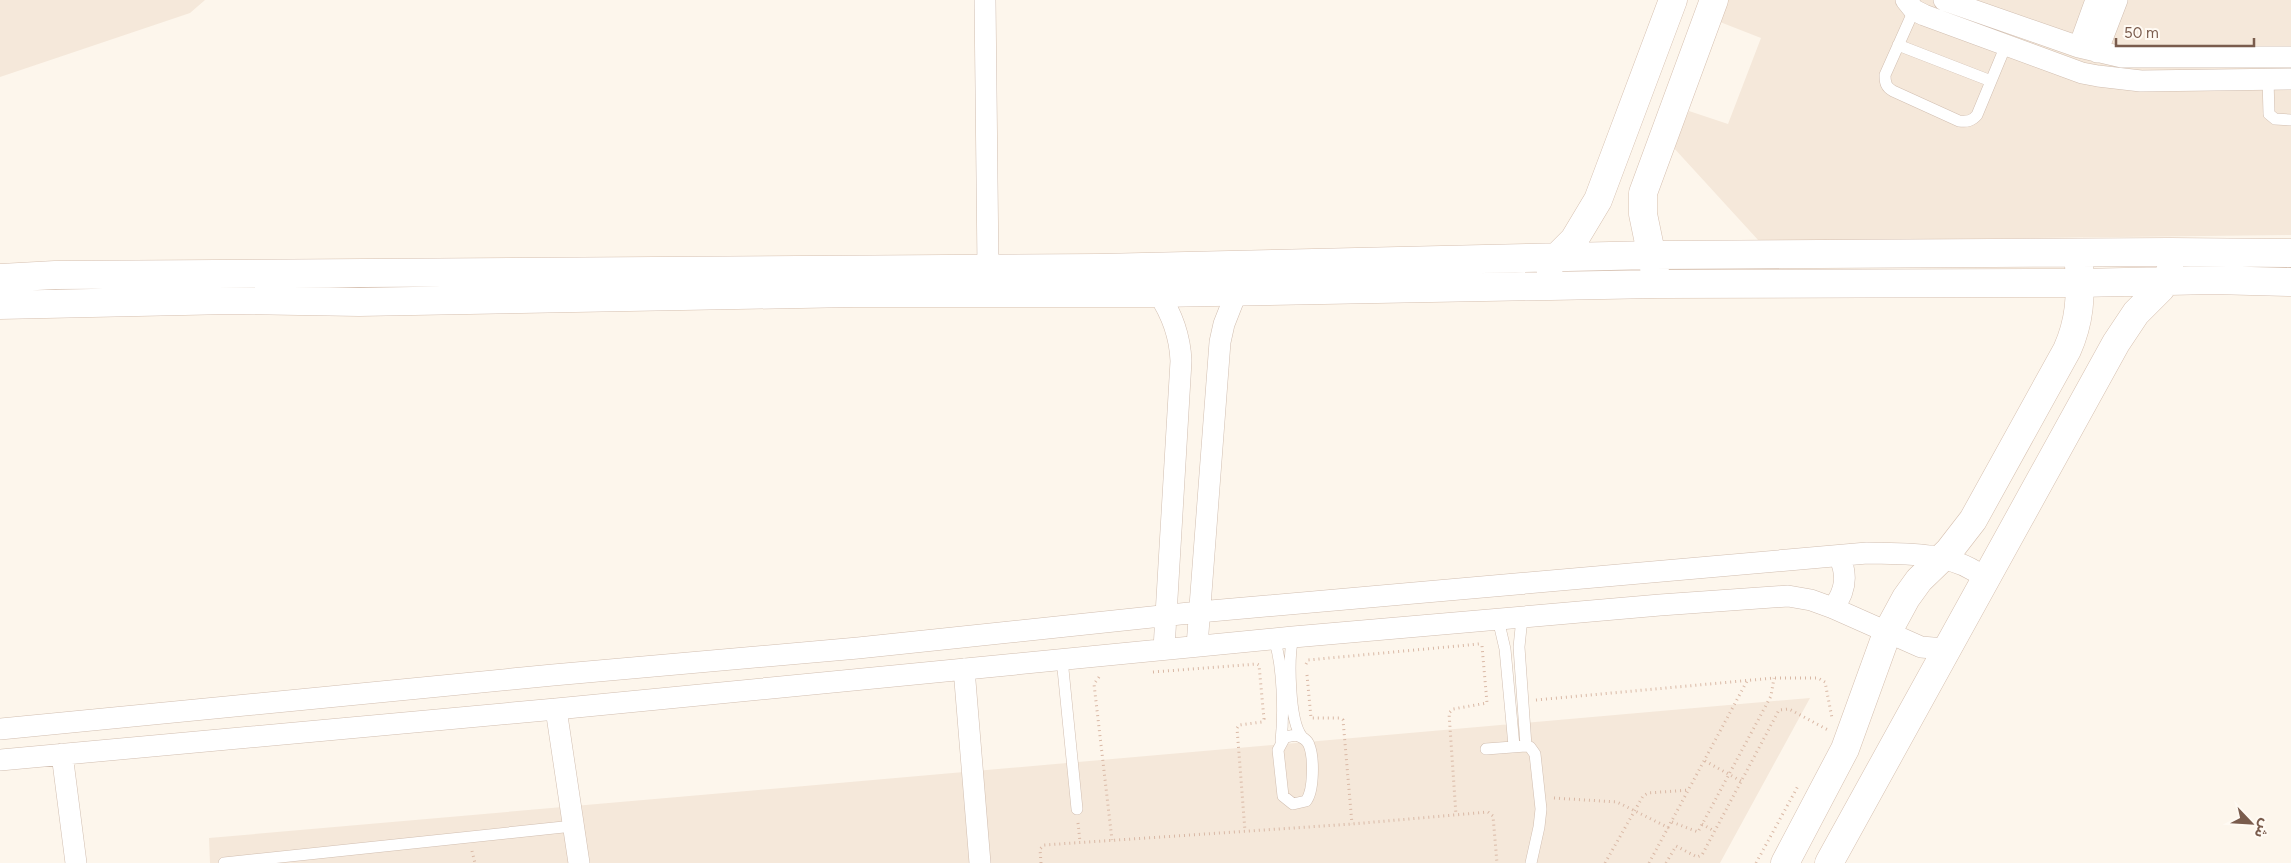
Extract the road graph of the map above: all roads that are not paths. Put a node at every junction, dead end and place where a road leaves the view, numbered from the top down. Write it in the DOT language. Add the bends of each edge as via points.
graph roads {
  1 [pos="985,0"];
  2 [pos="1673,0"];
  3 [pos="1714,0"];
  4 [pos="1944,0"];
  5 [pos="2096,0"];
  6 [pos="2117,0"];
  7 [pos="1915,3"];
  8 [pos="1898,45"];
  9 [pos="2006,45"];
  10 [pos="2088,49"];
  11 [pos="2291,57"];
  12 [pos="2268,79"];
  13 [pos="2291,79"];
  14 [pos="1991,81"];
  15 [pos="2291,120"];
  16 [pos="2170,252"];
  17 [pos="2291,253"];
  18 [pos="2079,254"];
  19 [pos="1653,255"];
  20 [pos="1559,257"];
  21 [pos="988,268"];
  22 [pos="0,278"];
  23 [pos="1100,280"];
  24 [pos="2165,282"];
  25 [pos="2291,282"];
  26 [pos="1657,284"];
  27 [pos="2080,284"];
  28 [pos="1534,287"];
  29 [pos="1237,291"];
  30 [pos="1158,293"];
  31 [pos="0,306"];
  32 [pos="1839,556"];
  33 [pos="1942,557"];
  34 [pos="1986,579"];
  35 [pos="1833,608"];
  36 [pos="1199,612"];
  37 [pos="1166,615"];
  38 [pos="1522,618"];
  39 [pos="1498,619"];
  40 [pos="1887,633"];
  41 [pos="1283,638"];
  42 [pos="1197,646"];
  43 [pos="1164,649"];
  44 [pos="1945,649"];
  45 [pos="1062,660"];
  46 [pos="964,669"];
  47 [pos="556,709"];
  48 [pos="0,728"];
  49 [pos="1302,737"];
  50 [pos="1281,741"];
  51 [pos="1520,746"];
  52 [pos="1486,749"];
  53 [pos="62,754"];
  54 [pos="0,760"];
  55 [pos="1077,809"];
  56 [pos="574,826"];
  57 [pos="76,863"];
  58 [pos="224,863"];
  59 [pos="579,863"];
  60 [pos="980,863"];
  61 [pos="1531,863"];
  62 [pos="1785,863"];
  63 [pos="1829,863"];
  1 -- 21 [label="street"];
  2 -- 20 [label="street" via="1598,200 1574,240"];
  3 -- 19 [label="street" via="1643,194 1643,214"];
  4 -- 10 [label="street"];
  5 -- 10 [label="street"];
  6 -- 10 [label="street"];
  7 -- 8 [label="lane"];
  7 -- 9 [label="street"];
  8 -- 14 [label="lane"];
  8 -- 14 [label="lane" via="1885,76 1888,88 1959,121 1966,122 1977,115"];
  9 -- 12 [label="street" via="2082,73 2115,78 2141,81"];
  9 -- 14 [label="lane"];
  10 -- 11 [label="street" via="2145,58"];
  12 -- 13 [label="street"];
  12 -- 15 [label="lane" via="2269,114 2279,120"];
  16 -- 17 [label="street"];
  16 -- 18 [label="street"];
  16 -- 24 [label="street" via="2170,272"];
  18 -- 19 [label="street"];
  18 -- 27 [label="street"];
  19 -- 20 [label="street"];
  19 -- 26 [label="street"];
  20 -- 23 [label="street"];
  20 -- 28 [label="street" via="1539,276"];
  21 -- 22 [label="street"];
  21 -- 23 [label="street"];
  23 -- 30 [label="street"];
  23 -- 31 [label="street" via="843,293"];
  24 -- 25 [label="street"];
  24 -- 27 [label="street"];
  24 -- 34 [label="street" via="2125,328"];
  26 -- 27 [label="street"];
  26 -- 28 [label="street"];
  27 -- 33 [label="street" via="2078,323 2067,350 1973,520"];
  28 -- 29 [label="street"];
  29 -- 30 [label="street"];
  29 -- 36 [label="street" via="1226,316 1220,342"];
  30 -- 37 [label="street" via="1178,332 1181,361"];
  32 -- 33 [label="street" via="1867,553"];
  32 -- 35 [label="street" via="1845,577 1840,599"];
  32 -- 36 [label="street"];
  33 -- 34 [label="street" via="1966,564"];
  33 -- 40 [label="street" via="1919,580"];
  34 -- 44 [label="street"];
  35 -- 38 [label="street" via="1788,596"];
  35 -- 40 [label="street"];
  36 -- 37 [label="street"];
  36 -- 42 [label="street"];
  37 -- 43 [label="street"];
  37 -- 48 [label="street" via="858,648"];
  38 -- 39 [label="street"];
  38 -- 51 [label="lane" via="1519,647"];
  39 -- 41 [label="street"];
  39 -- 51 [label="lane"];
  40 -- 44 [label="street" via="1921,647"];
  40 -- 62 [label="street" via="1845,749"];
  41 -- 42 [label="street"];
  41 -- 49 [label="lane" via="1290,662 1294,719"];
  41 -- 50 [label="lane" via="1279,661"];
  42 -- 43 [label="street"];
  43 -- 45 [label="street"];
  44 -- 63 [label="street"];
  45 -- 46 [label="street"];
  45 -- 55 [label="lane"];
  46 -- 47 [label="street"];
  46 -- 60 [label="street"];
  47 -- 53 [label="street"];
  47 -- 56 [label="street"];
  49 -- 50 [label="lane" via="1291,736"];
  49 -- 50 [label="lane" via="1310,747 1312,789 1306,801 1300,804 1287,801 1280,790 1278,750"];
  51 -- 52 [label="lane"];
  51 -- 61 [label="lane" via="1530,747 1535,754 1540,798 1539,826"];
  53 -- 54 [label="street"];
  53 -- 57 [label="street"];
  56 -- 58 [label="lane"];
  56 -- 59 [label="street"];
}
